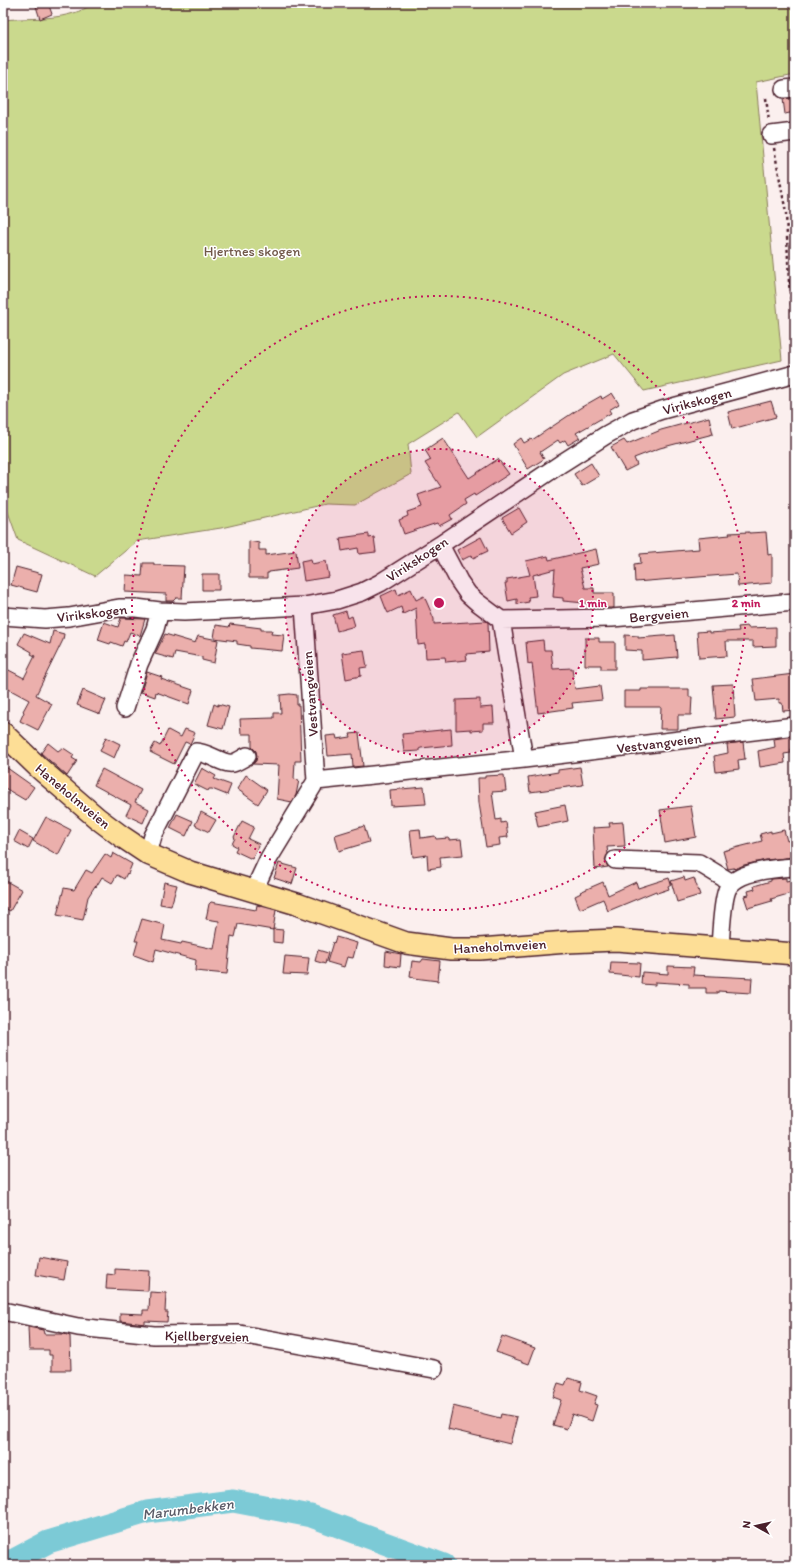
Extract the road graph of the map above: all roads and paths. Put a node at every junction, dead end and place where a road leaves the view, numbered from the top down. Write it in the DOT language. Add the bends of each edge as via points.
graph roads {
  1 [pos="766,98"];
  2 [pos="795,132"];
  3 [pos="771,135"];
  4 [pos="795,282"];
  5 [pos="789,283"];
  6 [pos="795,340"];
  7 [pos="795,374"];
  8 [pos="440,545"];
  9 [pos="795,602"];
  10 [pos="304,606"];
  11 [pos="160,612"];
  12 [pos="3,616"];
  13 [pos="501,620"];
  14 [pos="125,708"];
  15 [pos="795,726"];
  16 [pos="3,733"];
  17 [pos="247,756"];
  18 [pos="524,759"];
  19 [pos="316,781"];
  20 [pos="148,854"];
  21 [pos="615,860"];
  22 [pos="795,867"];
  23 [pos="732,883"];
  24 [pos="254,890"];
  25 [pos="720,948"];
  26 [pos="795,954"];
  27 [pos="3,1311"];
  28 [pos="434,1369"];
  1 -- 3 [label="path"];
  2 -- 3 [label="street"];
  3 -- 5 [label="path" via="786,213"];
  4 -- 5 [label="path"];
  5 -- 6 [label="path"];
  7 -- 8 [label="street, Virikskogen" via="633,420 562,463"];
  8 -- 10 [label="street, Virikskogen" via="362,592"];
  8 -- 13 [label="street" via="468,594"];
  9 -- 13 [label="street, Bergveien" via="612,618"];
  10 -- 11 [label="street, Virikskogen"];
  10 -- 19 [label="street, Vestvangveien"];
  11 -- 12 [label="street, Virikskogen" via="119,608 45,619"];
  11 -- 14 [label="street"];
  13 -- 18 [label="street"];
  15 -- 18 [label="street, Vestvangveien"];
  16 -- 20 [label="main road, Haneholmveien" via="97,818"];
  17 -- 20 [label="street" via="234,763 228,763 196,752 153,836"];
  18 -- 19 [label="street, Vestvangveien"];
  19 -- 24 [label="street" via="269,858"];
  20 -- 24 [label="main road, Haneholmveien" via="190,872"];
  21 -- 23 [label="street" via="699,863"];
  22 -- 23 [label="street" via="769,869 750,874"];
  23 -- 25 [label="street" via="727,890"];
  24 -- 25 [label="main road, Haneholmveien" via="387,937 433,947 480,949 616,940"];
  25 -- 26 [label="main road, Haneholmveien"];
  27 -- 28 [label="street, Kjellbergveien" via="78,1327 154,1336 240,1334"];
}
